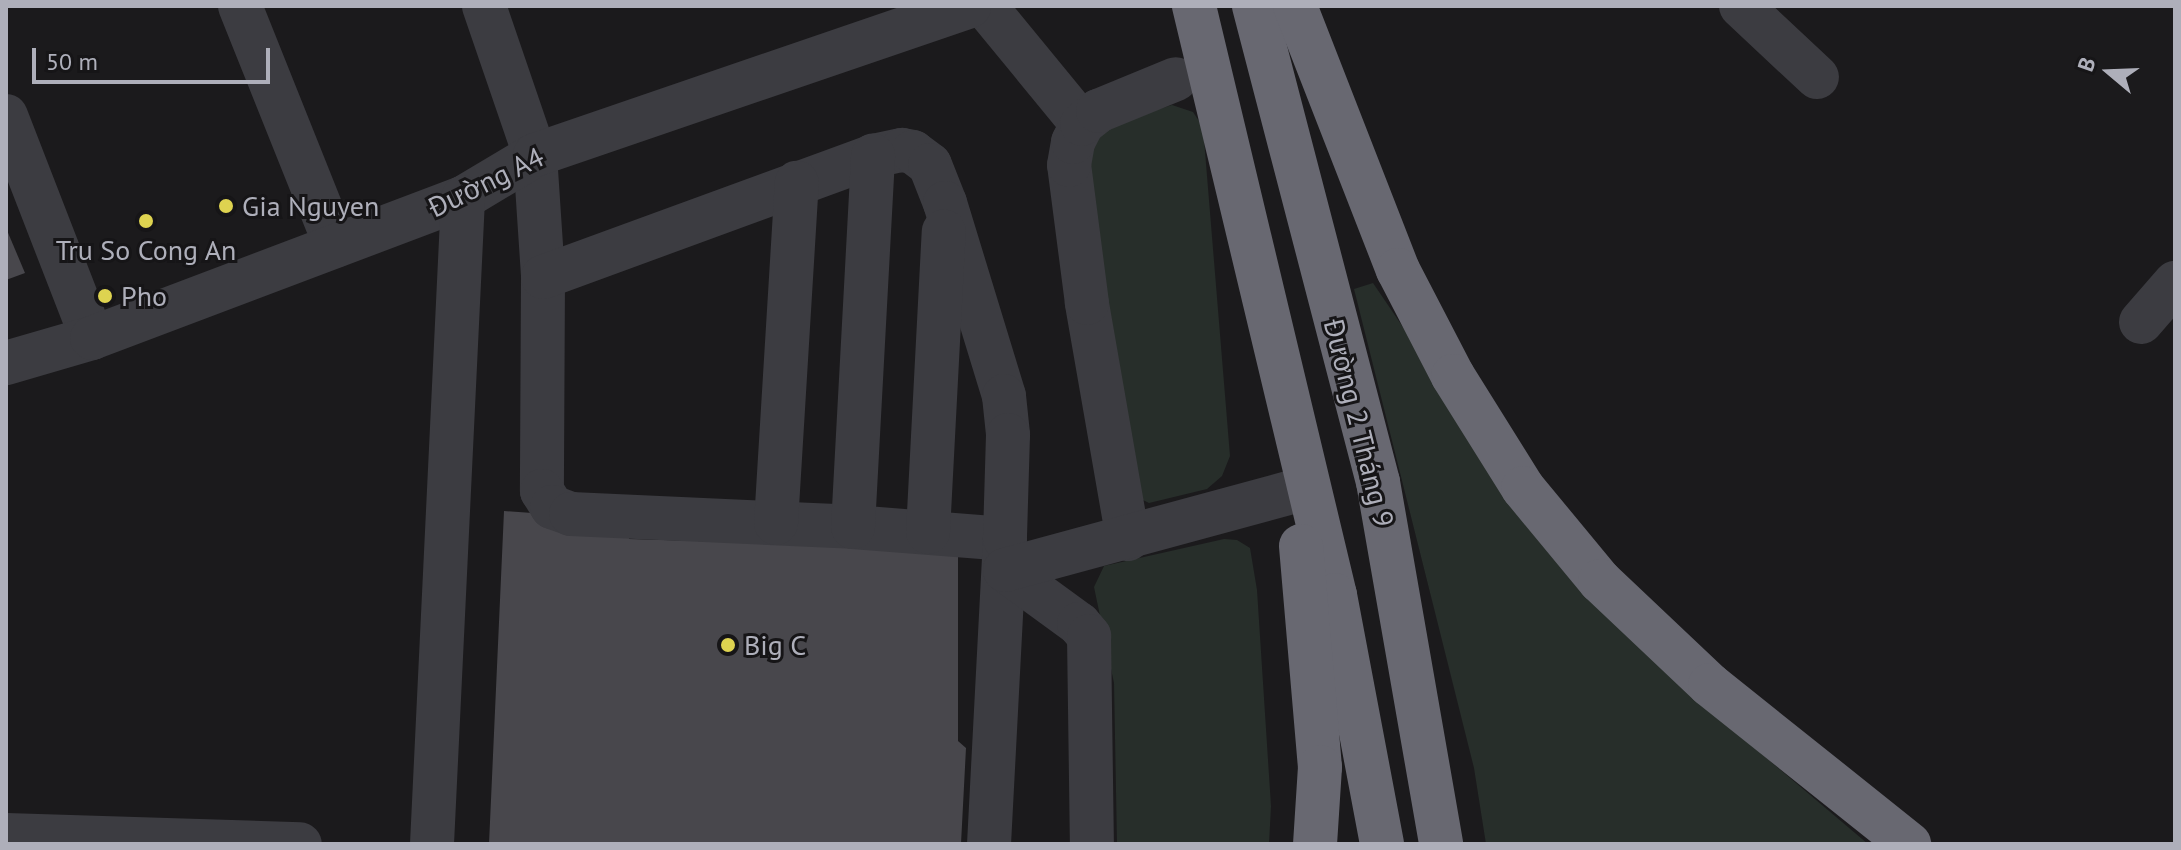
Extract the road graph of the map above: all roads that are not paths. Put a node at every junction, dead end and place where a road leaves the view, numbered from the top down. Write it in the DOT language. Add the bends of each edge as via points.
graph roads {
  1 [pos="240,6"];
  2 [pos="484,6"];
  3 [pos="969,6"];
  4 [pos="985,6"];
  5 [pos="1194,6"];
  6 [pos="1254,6"];
  7 [pos="1295,6"];
  8 [pos="1741,6"];
  9 [pos="1817,77"];
  10 [pos="1176,79"];
  11 [pos="6,116"];
  12 [pos="1082,124"];
  13 [pos="535,155"];
  14 [pos="873,156"];
  15 [pos="797,183"];
  16 [pos="463,198"];
  17 [pos="945,203"];
  18 [pos="1245,225"];
  19 [pos="336,246"];
  20 [pos="543,277"];
  21 [pos="2175,283"];
  22 [pos="2141,322"];
  23 [pos="92,338"];
  24 [pos="6,363"];
  25 [pos="1296,491"];
  26 [pos="776,523"];
  27 [pos="853,527"];
  28 [pos="928,532"];
  29 [pos="1128,539"];
  30 [pos="1005,554"];
  31 [pos="6,835"];
  32 [pos="100,840"];
  33 [pos="300,844"];
  34 [pos="432,844"];
  35 [pos="989,844"];
  36 [pos="1092,844"];
  37 [pos="1315,844"];
  38 [pos="1382,844"];
  39 [pos="1441,844"];
  40 [pos="1909,844"];
  1 -- 19 [label="street"];
  2 -- 13 [label="street"];
  3 -- 13 [label="street, Đường A4"];
  4 -- 12 [label="street"];
  5 -- 18 [label="highway"];
  6 -- 39 [label="highway, Đường 2 Tháng 9" via="1378,482"];
  7 -- 40 [label="highway" via="1398,270 1453,376 1523,488 1600,581 1710,685"];
  8 -- 9 [label="street"];
  10 -- 12 [label="street" via="1098,111"];
  11 -- 23 [label="street"];
  12 -- 29 [label="street" via="1069,165"];
  13 -- 16 [label="street, Đường A4"];
  13 -- 20 [label="street"];
  14 -- 15 [label="street"];
  14 -- 17 [label="street" via="902,150 922,158"];
  14 -- 27 [label="street"];
  15 -- 20 [label="street"];
  15 -- 26 [label="street"];
  16 -- 19 [label="street, Đường A4"];
  16 -- 34 [label="street"];
  17 -- 28 [label="street"];
  17 -- 30 [label="street" via="1004,396"];
  18 -- 25 [label="highway"];
  18 -- 38 [label="highway" via="1335,595"];
  19 -- 23 [label="street, Đường A4"];
  20 -- 26 [label="street" via="542,491 552,507 571,514"];
  21 -- 22 [label="street"];
  23 -- 24 [label="street, Đường A4"];
  25 -- 29 [label="street"];
  25 -- 37 [label="highway" via="1320,767"];
  26 -- 27 [label="street"];
  27 -- 28 [label="street"];
  28 -- 30 [label="street"];
  29 -- 30 [label="street"];
  30 -- 35 [label="street"];
  30 -- 36 [label="street" via="1089,636"];
  31 -- 32 [label="street"];
  32 -- 33 [label="street"];
}
